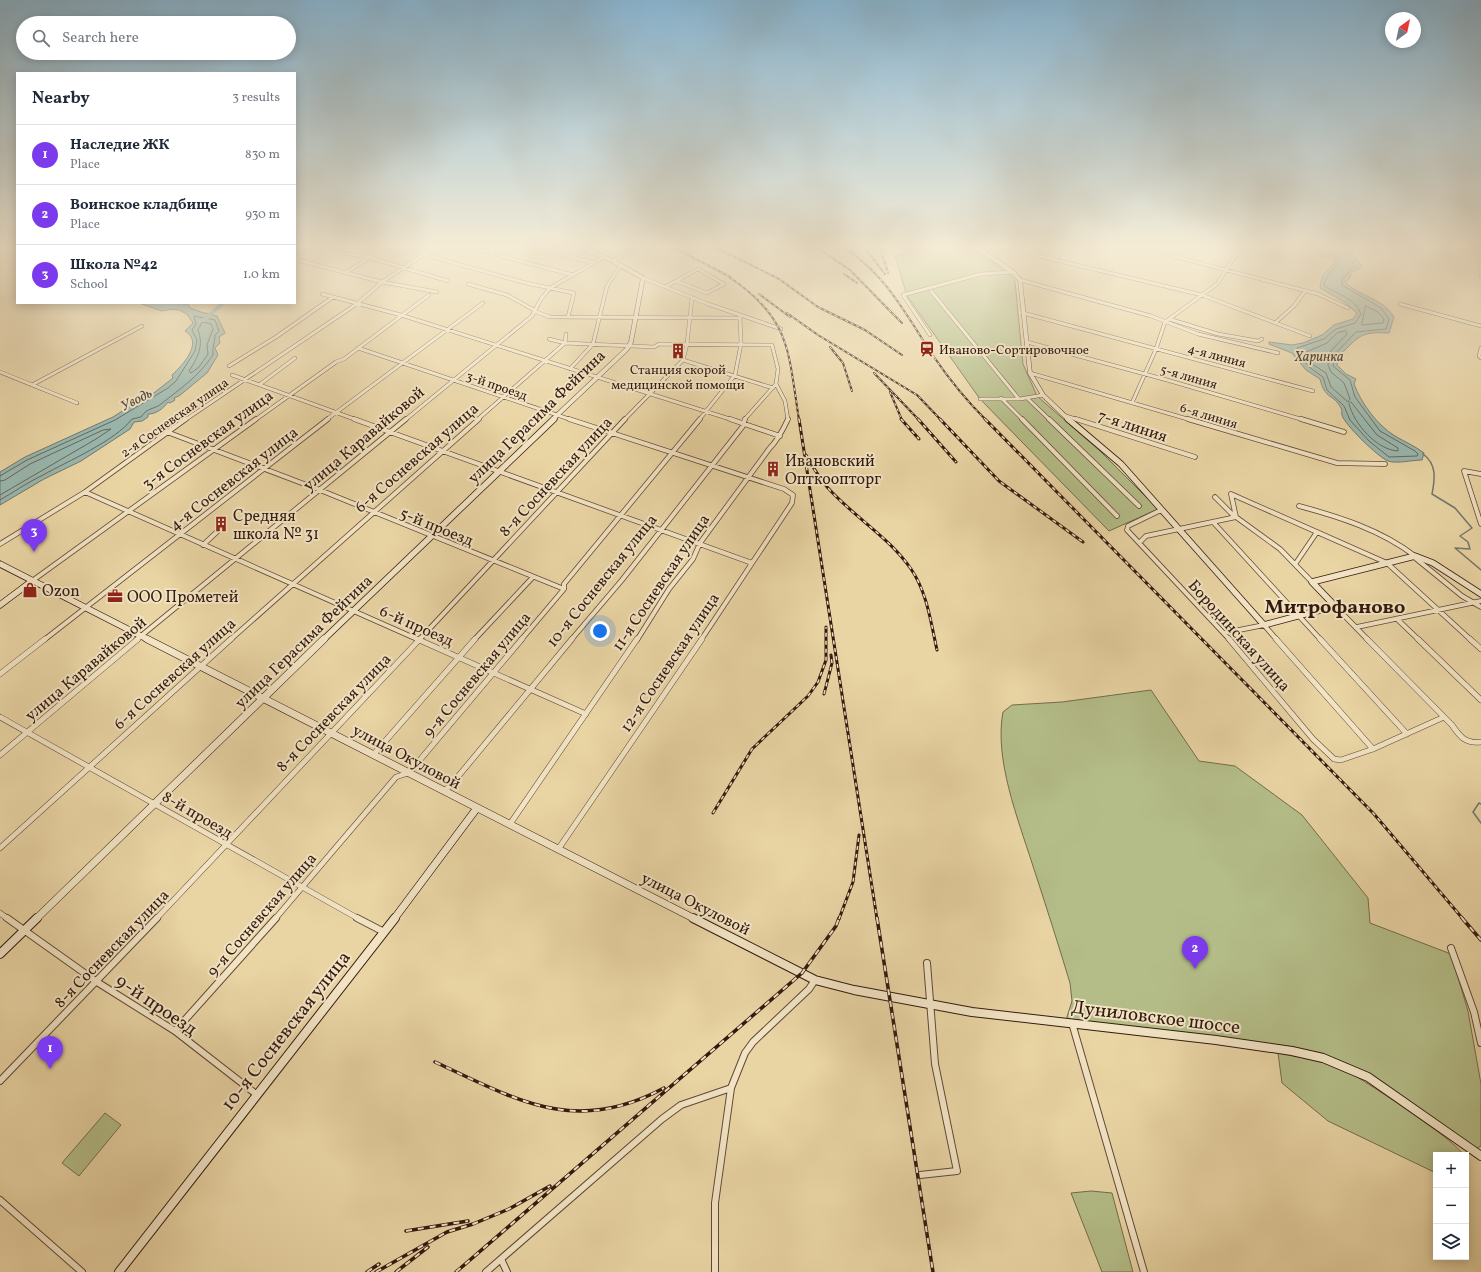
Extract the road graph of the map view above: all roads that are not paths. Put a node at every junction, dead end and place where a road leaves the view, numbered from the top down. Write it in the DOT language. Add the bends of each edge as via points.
graph roads {
  1 [pos="319,306"];
  2 [pos="353,306"];
  3 [pos="370,306"];
  4 [pos="413,306"];
  5 [pos="478,306"];
  6 [pos="526,306"];
  7 [pos="537,306"];
  8 [pos="571,306"];
  9 [pos="602,306"];
  10 [pos="638,306"];
  11 [pos="691,306"];
  12 [pos="713,306"];
  13 [pos="910,306"];
  14 [pos="944,306"];
  15 [pos="1022,306"];
  16 [pos="1116,306"];
  17 [pos="1187,306"];
  18 [pos="1230,306"];
  19 [pos="1294,306"];
  20 [pos="1344,306"];
  21 [pos="1409,306"];
  22 [pos="1348,308"];
  23 [pos="534,311"];
  24 [pos="1023,313"];
  25 [pos="401,315"];
  26 [pos="568,317"];
  27 [pos="600,317"];
  28 [pos="636,317"];
  29 [pos="739,317"];
  30 [pos="690,318"];
  31 [pos="1167,321"];
  32 [pos="1275,323"];
  33 [pos="142,326"];
  34 [pos="1481,326"];
  35 [pos="447,329"];
  36 [pos="781,329"];
  37 [pos="566,334"];
  38 [pos="930,335"];
  39 [pos="1310,336"];
  40 [pos="549,339"];
  41 [pos="1262,339"];
  42 [pos="1026,342"];
  43 [pos="565,343"];
  44 [pos="496,344"];
  45 [pos="593,344"];
  46 [pos="687,344"];
  47 [pos="741,344"];
  48 [pos="628,347"];
  49 [pos="358,348"];
  50 [pos="1481,348"];
  51 [pos="1156,349"];
  52 [pos="1278,353"];
  53 [pos="295,358"];
  54 [pos="1481,358"];
  55 [pos="683,360"];
  56 [pos="546,362"];
  57 [pos="402,364"];
  58 [pos="229,366"];
  59 [pos="570,369"];
  60 [pos="0,372"];
  61 [pos="1030,373"];
  62 [pos="1144,374"];
  63 [pos="232,375"];
  64 [pos="735,375"];
  65 [pos="596,377"];
  66 [pos="245,380"];
  67 [pos="453,380"];
  68 [pos="32,385"];
  69 [pos="259,385"];
  70 [pos="775,386"];
  71 [pos="1313,392"];
  72 [pos="649,393"];
  73 [pos="1043,395"];
  74 [pos="288,396"];
  75 [pos="504,398"];
  76 [pos="1001,398"];
  77 [pos="980,399"];
  78 [pos="1019,399"];
  79 [pos="1028,399"];
  80 [pos="1132,402"];
  81 [pos="77,404"];
  82 [pos="705,411"];
  83 [pos="337,412"];
  84 [pos="556,416"];
  85 [pos="1064,416"];
  86 [pos="743,424"];
  87 [pos="167,432"];
  88 [pos="389,432"];
  89 [pos="1344,432"];
  90 [pos="612,434"];
  91 [pos="779,436"];
  92 [pos="214,450"];
  93 [pos="442,451"];
  94 [pos="672,454"];
  95 [pos="1195,458"];
  96 [pos="1385,464"];
  97 [pos="711,465"];
  98 [pos="264,468"];
  99 [pos="499,471"];
  100 [pos="1481,474"];
  101 [pos="748,477"];
  102 [pos="320,490"];
  103 [pos="788,491"];
  104 [pos="85,492"];
  105 [pos="557,493"];
  106 [pos="1215,497"];
  107 [pos="1139,506"];
  108 [pos="1299,506"];
  109 [pos="1163,511"];
  110 [pos="128,512"];
  111 [pos="373,512"];
  112 [pos="622,515"];
  113 [pos="1117,516"];
  114 [pos="1236,517"];
  115 [pos="1213,522"];
  116 [pos="1481,524"];
  117 [pos="219,530"];
  118 [pos="661,530"];
  119 [pos="1180,530"];
  120 [pos="1316,532"];
  121 [pos="180,535"];
  122 [pos="431,536"];
  123 [pos="1140,542"];
  124 [pos="700,543"];
  125 [pos="0,544"];
  126 [pos="203,545"];
  127 [pos="1415,556"];
  128 [pos="235,560"];
  129 [pos="493,562"];
  130 [pos="752,563"];
  131 [pos="1296,563"];
  132 [pos="1387,563"];
  133 [pos="0,564"];
  134 [pos="533,577"];
  135 [pos="32,581"];
  136 [pos="1312,582"];
  137 [pos="292,584"];
  138 [pos="564,589"];
  139 [pos="1481,594"];
  140 [pos="1481,600"];
  141 [pos="1474,602"];
  142 [pos="0,605"];
  143 [pos="1335,606"];
  144 [pos="84,607"];
  145 [pos="1481,607"];
  146 [pos="1438,610"];
  147 [pos="353,611"];
  148 [pos="1299,615"];
  149 [pos="1398,620"];
  150 [pos="1264,625"];
  151 [pos="1357,627"];
  152 [pos="1224,633"];
  153 [pos="141,636"];
  154 [pos="420,640"];
  155 [pos="1481,649"];
  156 [pos="457,658"];
  157 [pos="201,667"];
  158 [pos="0,674"];
  159 [pos="493,674"];
  160 [pos="530,689"];
  161 [pos="265,698"];
  162 [pos="1481,700"];
  163 [pos="586,714"];
  164 [pos="0,717"];
  165 [pos="1444,717"];
  166 [pos="331,732"];
  167 [pos="26,734"];
  168 [pos="1407,734"];
  169 [pos="1481,742"];
  170 [pos="1373,749"];
  171 [pos="0,755"];
  172 [pos="372,755"];
  173 [pos="89,767"];
  174 [pos="408,773"];
  175 [pos="444,792"];
  176 [pos="155,804"];
  177 [pos="477,808"];
  178 [pos="510,824"];
  179 [pos="226,844"];
  180 [pos="0,848"];
  181 [pos="559,848"];
  182 [pos="301,888"];
  183 [pos="0,913"];
  184 [pos="25,930"];
  185 [pos="384,932"];
  186 [pos="1451,948"];
  187 [pos="0,954"];
  188 [pos="927,963"];
  189 [pos="802,973"];
  190 [pos="815,980"];
  191 [pos="97,982"];
  192 [pos="931,1005"];
  193 [pos="1072,1023"];
  194 [pos="175,1031"];
  195 [pos="1481,1043"];
  196 [pos="0,1080"];
  197 [pos="731,1088"];
  198 [pos="256,1094"];
  199 [pos="1481,1156"];
  200 [pos="920,1175"];
  201 [pos="0,1200"];
  202 [pos="501,1259"];
  203 [pos="82,1272"];
  204 [pos="119,1272"];
  205 [pos="486,1272"];
  206 [pos="507,1272"];
  207 [pos="715,1272"];
  208 [pos="1144,1272"];
  1 -- 58 [label="street"];
  2 -- 66 [label="street, 2-я Сосневская улица"];
  3 -- 25 [label="street"];
  4 -- 25 [label="street, 3-я Сосневская улица"];
  5 -- 35 [label="street, 4-я Сосневская улица"];
  6 -- 23 [label="street"];
  7 -- 23 [label="street, улица Каравайковой"];
  8 -- 26 [label="street"];
  9 -- 27 [label="street"];
  10 -- 28 [label="street"];
  11 -- 30 [label="street"];
  12 -- 29 [label="street"];
  13 -- 38 [label="street"];
  14 -- 78 [label="street"];
  15 -- 24 [label="street"];
  16 -- 31 [label="street"];
  17 -- 31 [label="street"];
  18 -- 32 [label="street"];
  19 -- 32 [label="street"];
  20 -- 22 [label="street"];
  21 -- 34 [label="street"];
  23 -- 26 [label="street" via="550,317"];
  23 -- 44 [label="street, улица Каравайковой" via="532,316"];
  24 -- 42 [label="street"];
  24 -- 51 [label="street, 4-я линия"];
  25 -- 35 [label="street"];
  25 -- 49 [label="street, 3-я Сосневская улица"];
  26 -- 27 [label="street"];
  27 -- 28 [label="street"];
  27 -- 45 [label="street"];
  28 -- 30 [label="street"];
  28 -- 48 [label="street"];
  29 -- 30 [label="street"];
  29 -- 36 [label="street"];
  29 -- 47 [label="street"];
  30 -- 46 [label="street"];
  31 -- 41 [label="street" via="1176,320 1218,334 1258,341"];
  31 -- 51 [label="street"];
  31 -- 52 [label="street" via="1198,334"];
  32 -- 39 [label="street"];
  33 -- 68 [label="street"];
  35 -- 44 [label="street"];
  35 -- 57 [label="street, 4-я Сосневская улица"];
  37 -- 43 [label="street"];
  40 -- 43 [label="street"];
  42 -- 61 [label="street"];
  42 -- 62 [label="street, 5-я линия"];
  43 -- 45 [label="street"];
  43 -- 56 [label="street, 6-я Сосневская улица"];
  44 -- 56 [label="street"];
  44 -- 67 [label="street, улица Каравайковой"];
  45 -- 48 [label="street"];
  45 -- 59 [label="street"];
  46 -- 47 [label="street"];
  46 -- 48 [label="street"];
  46 -- 55 [label="street"];
  47 -- 64 [label="street"];
  47 -- 70 [label="street, 11-я Сосневская улица" via="772,345 778,370"];
  48 -- 65 [label="street, улица Герасима Фейгина"];
  49 -- 57 [label="street, 3-й проезд"];
  49 -- 74 [label="street, 3-я Сосневская улица"];
  50 -- 54 [label="street"];
  51 -- 62 [label="street"];
  51 -- 71 [label="street, 4-я линия"];
  53 -- 69 [label="street"];
  55 -- 64 [label="street"];
  55 -- 72 [label="street, 8-я Сосневская улица"];
  56 -- 59 [label="street"];
  56 -- 75 [label="street, 6-я Сосневская улица"];
  57 -- 67 [label="street, 3-й проезд"];
  57 -- 83 [label="street, 4-я Сосневская улица"];
  59 -- 65 [label="street"];
  60 -- 68 [label="street"];
  61 -- 73 [label="street"];
  61 -- 80 [label="street, 6-я линия"];
  62 -- 80 [label="street"];
  62 -- 89 [label="street, 5-я линия"];
  63 -- 66 [label="street"];
  64 -- 70 [label="street"];
  64 -- 82 [label="street, 9-я Сосневская улица"];
  65 -- 72 [label="street"];
  65 -- 84 [label="street, улица Герасима Фейгина"];
  66 -- 69 [label="street"];
  66 -- 87 [label="street, 2-я Сосневская улица"];
  67 -- 75 [label="street, 3-й проезд"];
  67 -- 88 [label="street, улица Каравайковой"];
  68 -- 81 [label="street"];
  69 -- 74 [label="street"];
  70 -- 86 [label="street, 10-я Сосневская улица"];
  70 -- 91 [label="street, 11-я Сосневская улица" via="785,401 788,420"];
  72 -- 82 [label="street"];
  72 -- 90 [label="street, 8-я Сосневская улица"];
  73 -- 79 [label="street"];
  73 -- 85 [label="street"];
  74 -- 83 [label="street"];
  74 -- 92 [label="street, 3-я Сосневская улица"];
  75 -- 84 [label="street, 3-й проезд"];
  75 -- 93 [label="street, 6-я Сосневская улица"];
  76 -- 77 [label="street"];
  76 -- 78 [label="street"];
  76 -- 113 [label="street"];
  78 -- 79 [label="street"];
  79 -- 107 [label="street"];
  80 -- 96 [label="street, 6-я линия" via="1338,463"];
  82 -- 86 [label="street"];
  82 -- 94 [label="street, 9-я Сосневская улица"];
  83 -- 88 [label="street"];
  83 -- 98 [label="street, 4-я Сосневская улица"];
  84 -- 90 [label="street, 3-й проезд"];
  84 -- 99 [label="street, улица Герасима Фейгина"];
  85 -- 95 [label="street, 7-я линия"];
  85 -- 109 [label="street" via="1121,464"];
  86 -- 91 [label="street"];
  86 -- 97 [label="street, 10-я Сосневская улица"];
  87 -- 92 [label="street, 5-й проезд"];
  87 -- 104 [label="street, 2-я Сосневская улица"];
  88 -- 93 [label="street"];
  88 -- 102 [label="street, улица Каравайковой"];
  90 -- 94 [label="street, 3-й проезд"];
  90 -- 105 [label="street, 8-я Сосневская улица"];
  91 -- 101 [label="street, 11-я Сосневская улица"];
  92 -- 98 [label="street, 5-й проезд"];
  92 -- 110 [label="street, 3-я Сосневская улица"];
  93 -- 99 [label="street"];
  93 -- 111 [label="street, 6-я Сосневская улица"];
  94 -- 97 [label="street, 3-й проезд"];
  94 -- 112 [label="street, 9-я Сосневская улица"];
  97 -- 101 [label="street, 3-й проезд"];
  97 -- 118 [label="street, 10-я Сосневская улица"];
  98 -- 102 [label="street, 5-й проезд"];
  98 -- 121 [label="street, 4-я Сосневская улица"];
  99 -- 105 [label="street"];
  99 -- 122 [label="street, улица Герасима Фейгина"];
  100 -- 116 [label="street" via="1464,471"];
  101 -- 103 [label="street, 3-й проезд"];
  101 -- 124 [label="street, 11-я Сосневская улица"];
  102 -- 111 [label="street, 5-й проезд"];
  102 -- 128 [label="street, улица Каравайковой"];
  103 -- 130 [label="street, 12-я Сосневская улица" via="793,495 792,503"];
  104 -- 110 [label="street, 6-й проезд"];
  104 -- 125 [label="street, 2-я Сосневская улица"];
  105 -- 112 [label="street"];
  105 -- 129 [label="street, 8-я Сосневская улица"];
  106 -- 114 [label="street"];
  108 -- 127 [label="street" via="1360,526 1399,544"];
  109 -- 119 [label="street"];
  109 -- 123 [label="street, Бородинская улица" via="1128,526 1129,532"];
  110 -- 121 [label="street, 6-й проезд"];
  110 -- 135 [label="street, 3-я Сосневская улица"];
  111 -- 122 [label="street, 5-й проезд"];
  111 -- 137 [label="street, 6-я Сосневская улица"];
  112 -- 118 [label="street"];
  112 -- 138 [label="street, 9-я Сосневская улица" via="564,584"];
  114 -- 115 [label="street"];
  114 -- 120 [label="street" via="1231,494"];
  114 -- 131 [label="street"];
  115 -- 119 [label="street"];
  115 -- 148 [label="street"];
  117 -- 126 [label="street"];
  118 -- 124 [label="street"];
  118 -- 160 [label="street, 10-я Сосневская улица"];
  119 -- 123 [label="street" via="1146,536"];
  119 -- 150 [label="street"];
  120 -- 131 [label="street"];
  120 -- 132 [label="street"];
  121 -- 126 [label="street, 6-й проезд"];
  121 -- 144 [label="street, 4-я Сосневская улица"];
  122 -- 129 [label="street, 5-й проезд"];
  122 -- 147 [label="street, улица Герасима Фейгина"];
  123 -- 152 [label="street, Бородинская улица"];
  124 -- 130 [label="street"];
  124 -- 163 [label="street, 11-я Сосневская улица" via="693,558 668,590"];
  126 -- 128 [label="street, 6-й проезд"];
  127 -- 132 [label="street"];
  127 -- 139 [label="street" via="1433,563"];
  127 -- 141 [label="street" via="1462,596"];
  128 -- 137 [label="street, 6-й проезд"];
  128 -- 153 [label="street, улица Каравайковой"];
  129 -- 134 [label="street, 5-й проезд"];
  129 -- 154 [label="street, 8-я Сосневская улица"];
  130 -- 181 [label="street, 12-я Сосневская улица"];
  131 -- 136 [label="street"];
  132 -- 136 [label="street"];
  132 -- 146 [label="street"];
  133 -- 135 [label="street, улица Окуловой"];
  134 -- 138 [label="street, 5-й проезд"];
  134 -- 156 [label="street"];
  135 -- 142 [label="street, 3-я Сосневская улица"];
  135 -- 144 [label="street, улица Окуловой"];
  136 -- 143 [label="street"];
  137 -- 147 [label="street, 6-й проезд"];
  137 -- 157 [label="street, 6-я Сосневская улица"];
  138 -- 159 [label="street, 9-я Сосневская улица"];
  140 -- 141 [label="street"];
  141 -- 145 [label="street"];
  141 -- 146 [label="street"];
  143 -- 148 [label="street"];
  143 -- 151 [label="street"];
  144 -- 153 [label="street, улица Окуловой"];
  144 -- 158 [label="street, 4-я Сосневская улица"];
  146 -- 149 [label="street"];
  146 -- 155 [label="street"];
  147 -- 154 [label="street, 6-й проезд"];
  147 -- 161 [label="street, улица Герасима Фейгина"];
  148 -- 150 [label="street"];
  148 -- 168 [label="street"];
  149 -- 151 [label="street"];
  149 -- 162 [label="street"];
  150 -- 152 [label="street"];
  150 -- 170 [label="street"];
  151 -- 165 [label="street"];
  152 -- 170 [label="street, Бородинская улица" via="1313,739 1334,759 1341,760"];
  153 -- 157 [label="street, улица Окуловой"];
  153 -- 167 [label="street, улица Каравайковой"];
  154 -- 156 [label="street, 6-й проезд"];
  154 -- 166 [label="street, 8-я Сосневская улица"];
  156 -- 159 [label="street, 6-й проезд"];
  156 -- 172 [label="street"];
  157 -- 161 [label="street, улица Окуловой"];
  157 -- 173 [label="street, 6-я Сосневская улица"];
  159 -- 160 [label="street, 6-й проезд"];
  159 -- 174 [label="street, 9-я Сосневская улица"];
  160 -- 163 [label="street, 6-й проезд"];
  160 -- 175 [label="street, 10-я Сосневская улица"];
  161 -- 166 [label="street, улица Окуловой"];
  161 -- 176 [label="street, улица Герасима Фейгина"];
  163 -- 178 [label="street, 11-я Сосневская улица"];
  164 -- 167 [label="street, 8-й проезд"];
  165 -- 168 [label="street"];
  165 -- 169 [label="street" via="1464,740 1470,743"];
  166 -- 172 [label="street, улица Окуловой"];
  166 -- 179 [label="street, 8-я Сосневская улица"];
  167 -- 171 [label="street, улица Каравайковой"];
  167 -- 173 [label="street, 8-й проезд"];
  168 -- 170 [label="street"];
  172 -- 174 [label="street, улица Окуловой"];
  173 -- 176 [label="street, 8-й проезд"];
  173 -- 180 [label="street, 6-я Сосневская улица"];
  174 -- 175 [label="street, улица Окуловой"];
  174 -- 182 [label="street, 9-я Сосневская улица" via="396,777"];
  175 -- 177 [label="street, улица Окуловой"];
  176 -- 179 [label="street, 8-й проезд"];
  176 -- 184 [label="street, улица Герасима Фейгина"];
  177 -- 178 [label="street, улица Окуловой"];
  177 -- 185 [label="street, 10-я Сосневская улица"];
  178 -- 181 [label="street, улица Окуловой"];
  179 -- 182 [label="street, 8-й проезд"];
  179 -- 191 [label="street, 8-я Сосневская улица"];
  181 -- 189 [label="street, улица Окуловой"];
  182 -- 185 [label="street, 8-й проезд"];
  182 -- 194 [label="street, 9-я Сосневская улица"];
  183 -- 184 [label="street, 9-й проезд"];
  184 -- 187 [label="street, улица Герасима Фейгина"];
  184 -- 191 [label="street, 9-й проезд"];
  185 -- 198 [label="street, 10-я Сосневская улица"];
  186 -- 195 [label="street" via="1474,1012"];
  188 -- 192 [label="street"];
  189 -- 190 [label="street, Дуниловское шоссе"];
  190 -- 192 [label="street, Дуниловское шоссе" via="864,993"];
  190 -- 197 [label="street" via="809,989 753,1042 745,1053"];
  191 -- 194 [label="street, 9-й проезд"];
  191 -- 196 [label="street, 8-я Сосневская улица"];
  192 -- 193 [label="street, Дуниловское шоссе"];
  192 -- 200 [label="street" via="935,1064 957,1171"];
  193 -- 199 [label="street, Дуниловское шоссе" via="1267,1047 1334,1060 1368,1077"];
  193 -- 208 [label="street"];
  194 -- 198 [label="street, 9-й проезд"];
  197 -- 202 [label="street" via="681,1105 662,1118"];
  197 -- 207 [label="street" via="721,1148 713,1254"];
  198 -- 204 [label="street, 10-я Сосневская улица"];
  201 -- 203 [label="street"];
  202 -- 205 [label="street"];
  202 -- 206 [label="street"];
}
